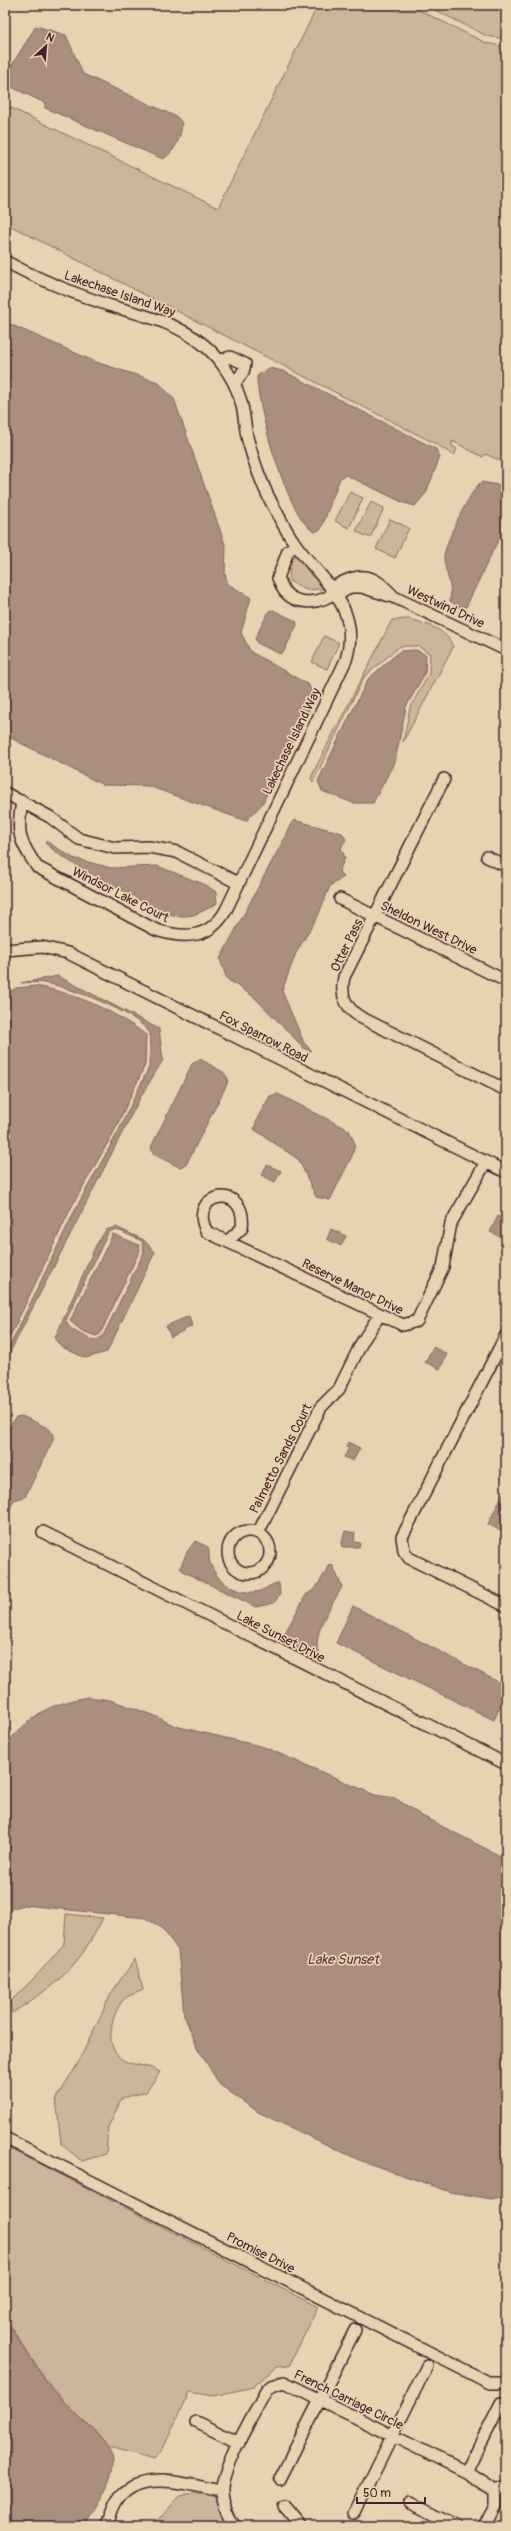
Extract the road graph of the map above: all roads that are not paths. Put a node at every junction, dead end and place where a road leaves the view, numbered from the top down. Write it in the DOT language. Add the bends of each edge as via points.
graph roads {
  1 [pos="5,261"];
  2 [pos="220,361"];
  3 [pos="234,383"];
  4 [pos="296,545"];
  5 [pos="335,592"];
  6 [pos="506,650"];
  7 [pos="444,779"];
  8 [pos="5,793"];
  9 [pos="22,801"];
  10 [pos="487,857"];
  11 [pos="506,866"];
  12 [pos="238,883"];
  13 [pos="340,899"];
  14 [pos="376,916"];
  15 [pos="5,950"];
  16 [pos="506,981"];
  17 [pos="506,1090"];
  18 [pos="486,1162"];
  19 [pos="506,1172"];
  20 [pos="229,1240"];
  21 [pos="379,1316"];
  22 [pos="506,1335"];
  23 [pos="43,1532"];
  24 [pos="258,1533"];
  25 [pos="506,1606"];
  26 [pos="505,1762"];
  27 [pos="5,2138"];
  28 [pos="355,2330"];
  29 [pos="427,2366"];
  30 [pos="506,2383"];
  31 [pos="320,2400"];
  32 [pos="501,2404"];
  33 [pos="196,2422"];
  34 [pos="392,2436"];
  35 [pos="239,2443"];
  36 [pos="466,2472"];
  37 [pos="280,2479"];
  38 [pos="506,2487"];
  39 [pos="222,2491"];
  40 [pos="495,2491"];
  41 [pos="410,2503"];
  42 [pos="285,2507"];
  43 [pos="354,2513"];
  44 [pos="107,2526"];
  45 [pos="235,2526"];
  46 [pos="301,2526"];
  47 [pos="457,2526"];
  48 [pos="484,2526"];
  1 -- 2 [label="street, Lakechase Island Way" via="48,282 107,304 168,322 205,345"];
  2 -- 3 [label="street, Lakechase Island Way"];
  2 -- 3 [label="street" via="230,357 245,364 243,372"];
  3 -- 4 [label="street, Lakechase Island Way" via="242,405 249,444 274,507"];
  4 -- 5 [label="street, Lakechase Island Way"];
  4 -- 5 [label="street, Westwind Drive" via="288,551 278,578 286,593 303,602 327,599"];
  5 -- 6 [label="street, Westwind Drive" via="352,577 366,576 382,584 396,598"];
  5 -- 12 [label="street, Lakechase Island Way" via="349,623 351,638 346,660"];
  7 -- 14 [label="street, Otter Pass"];
  8 -- 9 [label="street"];
  9 -- 12 [label="street" via="80,839 115,848 149,847 177,852"];
  9 -- 12 [label="street, Windsor Lake Court" via="18,831 25,849 38,867 156,930 177,936 199,934 213,927 223,915"];
  10 -- 11 [label="street"];
  13 -- 14 [label="street, Sheldon West Drive"];
  14 -- 16 [label="street, Sheldon West Drive"];
  14 -- 17 [label="street, Otter Pass" via="343,982 343,999 350,1011"];
  15 -- 18 [label="street, Fox Sparrow Road" via="42,947 68,953"];
  18 -- 19 [label="street, Fox Sparrow Road"];
  18 -- 21 [label="street, Reserve Manor Drive" via="451,1223 443,1267 417,1321 403,1325"];
  20 -- 21 [label="street, Reserve Manor Drive"];
  21 -- 24 [label="street, Palmetto Sands Court" via="362,1342 339,1389 321,1407"];
  22 -- 25 [label="street" via="402,1537 404,1550 409,1558"];
  23 -- 26 [label="street, Lake Sunset Drive"];
  27 -- 30 [label="street, Promise Drive" via="490,2383"];
  28 -- 31 [label="street"];
  29 -- 34 [label="street"];
  31 -- 34 [label="street, French Carriage Circle"];
  31 -- 35 [label="street, French Carriage Circle" via="284,2382 271,2386"];
  31 -- 37 [label="street"];
  32 -- 36 [label="street"];
  33 -- 35 [label="street"];
  34 -- 36 [label="street, French Carriage Circle"];
  34 -- 43 [label="street"];
  35 -- 39 [label="street, French Carriage Circle" via="227,2469"];
  36 -- 40 [label="street, French Carriage Circle"];
  38 -- 40 [label="street"];
  39 -- 44 [label="street" via="154,2480 140,2483 125,2491 115,2504"];
  39 -- 45 [label="street, French Carriage Circle"];
  40 -- 48 [label="street" via="495,2505"];
  41 -- 47 [label="street"];
  42 -- 46 [label="street"];
}
